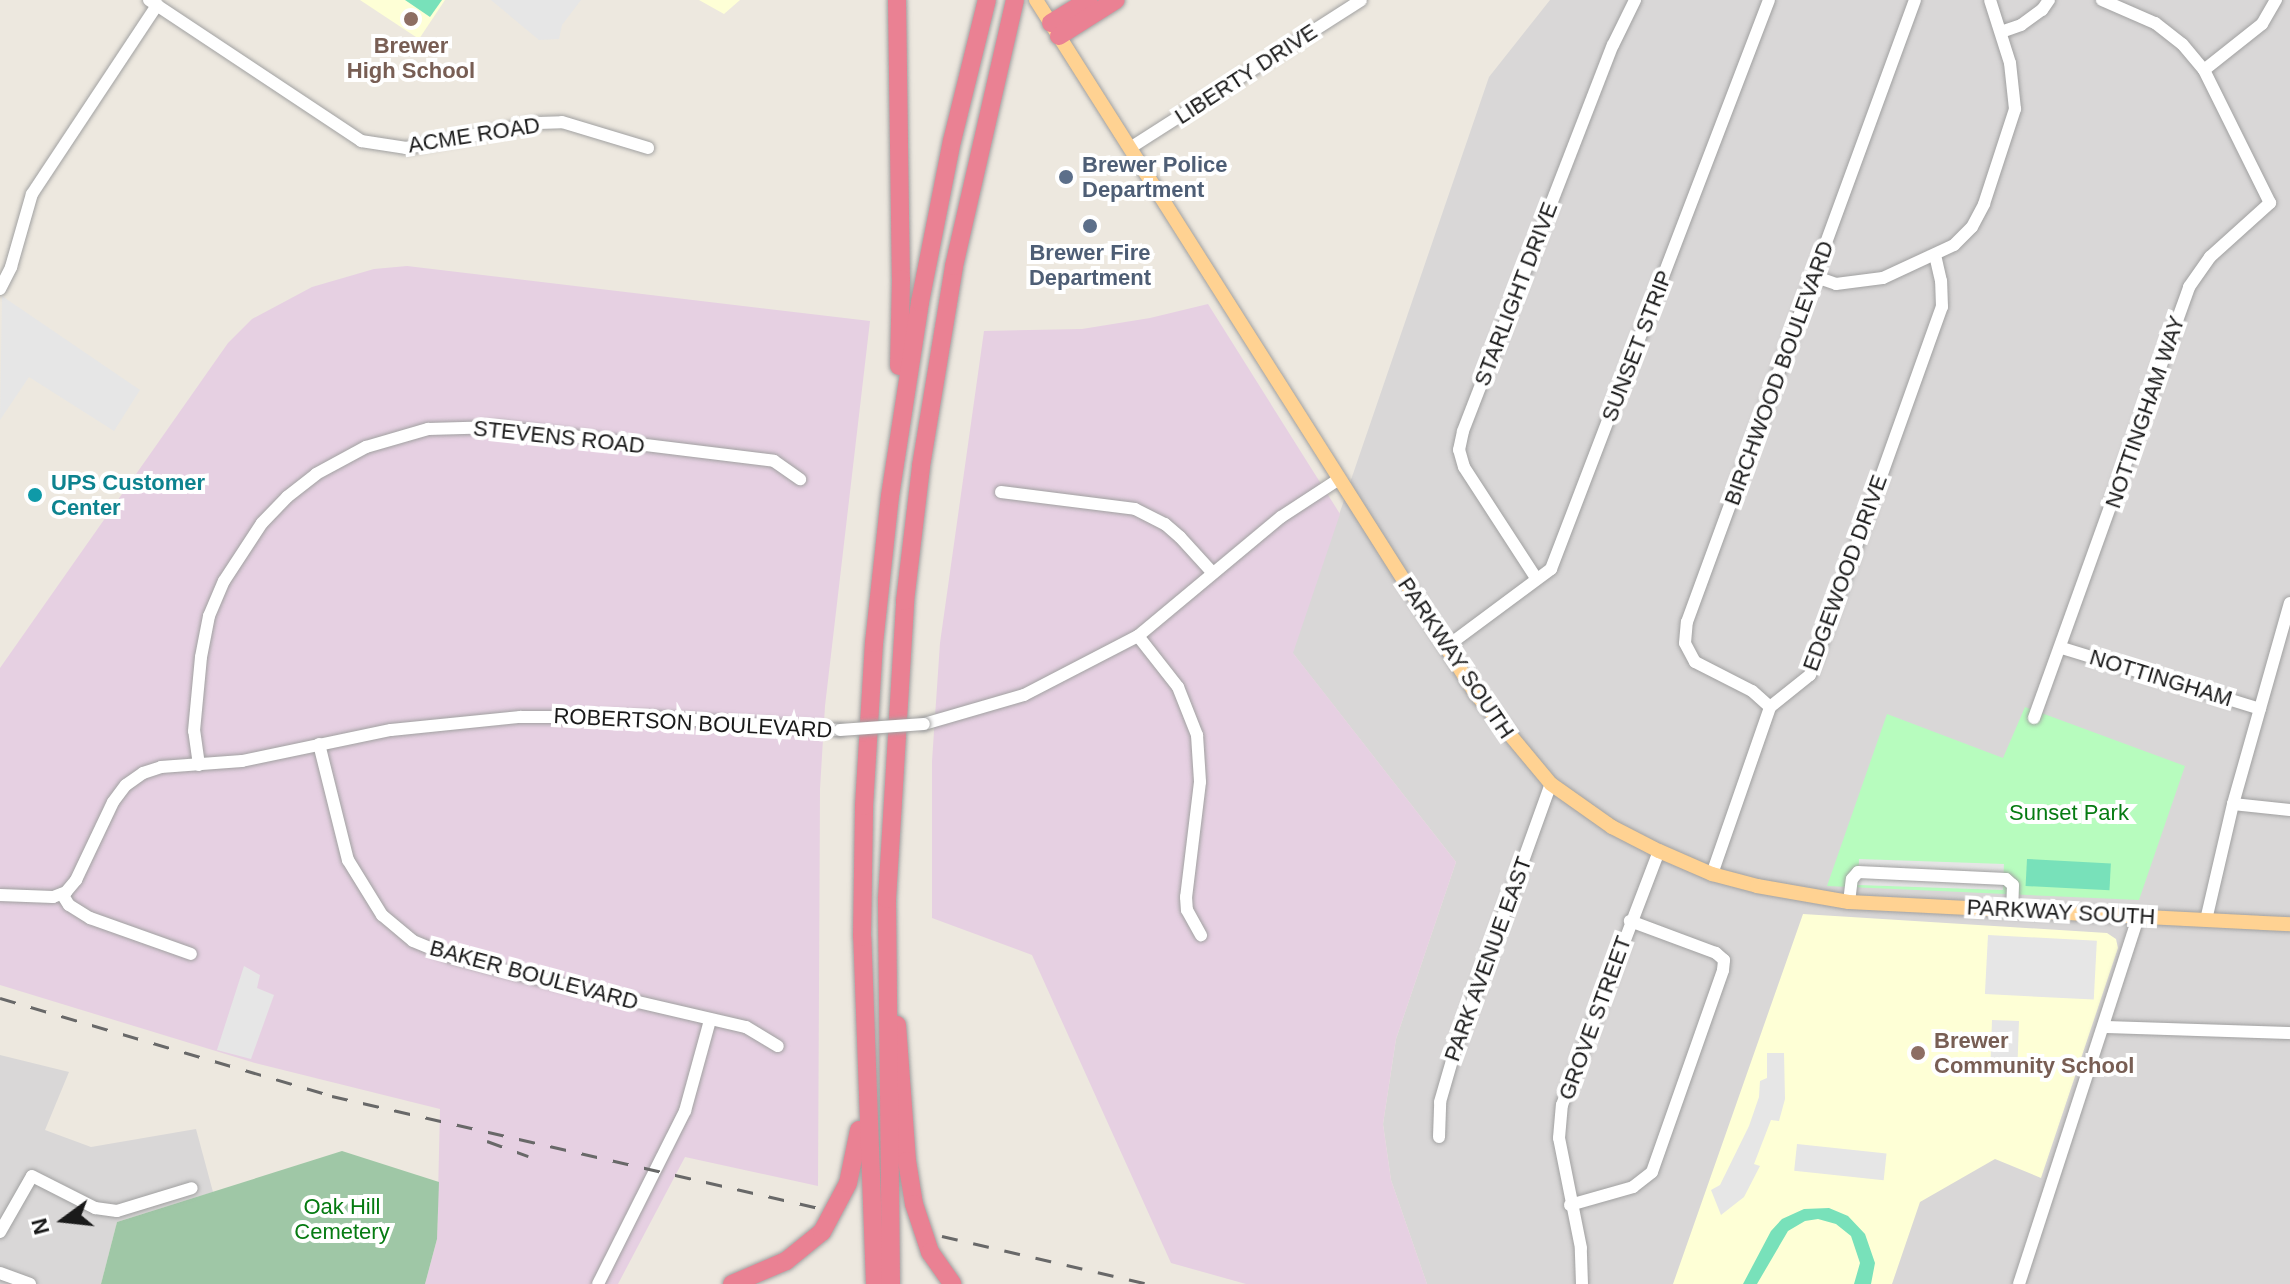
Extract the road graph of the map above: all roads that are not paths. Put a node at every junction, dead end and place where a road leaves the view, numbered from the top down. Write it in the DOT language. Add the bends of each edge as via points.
graph roads {
  1 [pos="897,0"];
  2 [pos="987,0"];
  3 [pos="1015,0"];
  4 [pos="1089,0"];
  5 [pos="1116,0"];
  6 [pos="1361,0"];
  7 [pos="1635,0"];
  8 [pos="1769,0"];
  9 [pos="1915,0"];
  10 [pos="1990,0"];
  11 [pos="2049,0"];
  12 [pos="2102,0"];
  13 [pos="2276,0"];
  14 [pos="153,3"];
  15 [pos="1038,3"];
  16 [pos="1055,30"];
  17 [pos="2001,32"];
  18 [pos="2204,70"];
  19 [pos="648,148"];
  20 [pos="1130,148"];
  21 [pos="1935,256"];
  22 [pos="1816,277"];
  23 [pos="0,289"];
  24 [pos="800,479"];
  25 [pos="1339,479"];
  26 [pos="1001,492"];
  27 [pos="886,529"];
  28 [pos="1212,572"];
  29 [pos="1536,578"];
  30 [pos="2290,603"];
  31 [pos="1138,636"];
  32 [pos="1446,647"];
  33 [pos="2062,648"];
  34 [pos="1770,707"];
  35 [pos="2260,709"];
  36 [pos="2034,718"];
  37 [pos="319,744"];
  38 [pos="199,765"];
  39 [pos="1551,784"];
  40 [pos="2233,804"];
  41 [pos="2290,810"];
  42 [pos="1659,851"];
  43 [pos="888,866"];
  44 [pos="1712,874"];
  45 [pos="62,894"];
  46 [pos="0,895"];
  47 [pos="1849,902"];
  48 [pos="2012,909"];
  49 [pos="2138,917"];
  50 [pos="2206,920"];
  51 [pos="1630,921"];
  52 [pos="2290,924"];
  53 [pos="1201,935"];
  54 [pos="191,954"];
  55 [pos="710,1020"];
  56 [pos="2105,1027"];
  57 [pos="2290,1033"];
  58 [pos="864,1035"];
  59 [pos="778,1046"];
  60 [pos="1439,1137"];
  61 [pos="192,1188"];
  62 [pos="1570,1205"];
  63 [pos="0,1232"];
  64 [pos="0,1273"];
  65 [pos="30,1284"];
  66 [pos="598,1284"];
  67 [pos="732,1284"];
  68 [pos="875,1284"];
  69 [pos="891,1284"];
  70 [pos="952,1284"];
  71 [pos="1582,1284"];
  72 [pos="2019,1284"];
  1 -- 27 [label="highway" via="901,301"];
  2 -- 27 [label="highway" via="928,259"];
  3 -- 43 [label="highway" via="965,210 926,433 902,635"];
  4 -- 16 [label="highway"];
  5 -- 16 [label="highway"];
  6 -- 20 [label="street, LIBERTY DRIVE"];
  7 -- 29 [label="street, STARLIGHT DRIVE" via="1613,45 1459,450 1464,467"];
  8 -- 29 [label="street, SUNSET STRIP" via="1551,569"];
  9 -- 22 [label="street, BIRCHWOOD BOULEVARD"];
  10 -- 17 [label="street"];
  11 -- 17 [label="street" via="2021,25"];
  12 -- 18 [label="street" via="2155,23"];
  13 -- 18 [label="street" via="2262,24"];
  14 -- 19 [label="street, ACME ROAD" via="361,141 406,148 562,122"];
  14 -- 23 [label="street" via="32,194"];
  15 -- 16 [label="main road, PARKWAY SOUTH"];
  16 -- 20 [label="main road, PARKWAY SOUTH"];
  17 -- 21 [label="street" via="2015,109 1972,227"];
  18 -- 33 [label="street, NOTTINGHAM WAY" via="2270,203 2210,257 2189,287"];
  20 -- 25 [label="main road, PARKWAY SOUTH"];
  21 -- 22 [label="street" via="1857,284"];
  21 -- 34 [label="street, EDGEWOOD DRIVE" via="1942,307 1810,675"];
  22 -- 34 [label="street, BIRCHWOOD BOULEVARD" via="1687,622 1685,643 1695,662 1752,691"];
  24 -- 38 [label="street, STEVENS ROAD" via="774,461 499,427 428,429 355,452 287,497 262,523 224,581 209,616 201,657 194,731"];
  25 -- 28 [label="street, ROBERTSON BOULEVARD"];
  25 -- 32 [label="main road, PARKWAY SOUTH"];
  26 -- 28 [label="street" via="1135,509 1173,530"];
  27 -- 58 [label="highway" via="866,774"];
  28 -- 31 [label="street, ROBERTSON BOULEVARD"];
  29 -- 32 [label="street, SUNSET STRIP"];
  30 -- 35 [label="street"];
  31 -- 37 [label="street, ROBERTSON BOULEVARD, bridge" via="1033,692 924,724 840,730 560,715 436,724"];
  31 -- 53 [label="street" via="1178,687 1197,735 1200,782 1186,897"];
  32 -- 39 [label="main road, PARKWAY SOUTH" via="1510,739"];
  33 -- 35 [label="street, NOTTINGHAM"];
  33 -- 36 [label="street, NOTTINGHAM WAY"];
  34 -- 44 [label="street"];
  35 -- 40 [label="street"];
  37 -- 38 [label="street, ROBERTSON BOULEVARD"];
  37 -- 55 [label="street, BAKER BOULEVARD" via="348,860 382,915 413,941 480,964"];
  38 -- 45 [label="street, ROBERTSON BOULEVARD" via="161,767 126,785 91,842 76,880"];
  39 -- 42 [label="main road, PARKWAY SOUTH" via="1612,827"];
  39 -- 60 [label="street, PARK AVENUE EAST" via="1455,1050 1440,1102"];
  40 -- 41 [label="street"];
  40 -- 50 [label="street"];
  42 -- 44 [label="main road, PARKWAY SOUTH"];
  42 -- 51 [label="street, GROVE STREET"];
  43 -- 69 [label="highway"];
  43 -- 70 [label="highway" via="910,1183 927,1243"];
  44 -- 47 [label="main road, PARKWAY SOUTH"];
  45 -- 46 [label="street"];
  45 -- 54 [label="street" via="90,918"];
  47 -- 48 [label="main road, PARKWAY SOUTH"];
  47 -- 48 [label="street" via="1854,874 1873,873 2006,879 2013,885"];
  48 -- 49 [label="main road, PARKWAY SOUTH"];
  49 -- 50 [label="main road, PARKWAY SOUTH"];
  49 -- 56 [label="street"];
  50 -- 52 [label="main road, PARKWAY SOUTH"];
  51 -- 62 [label="street, GROVE STREET" via="1562,1105 1559,1138"];
  51 -- 62 [label="street" via="1716,953 1724,960 1723,970 1652,1172 1633,1187"];
  55 -- 59 [label="street, BAKER BOULEVARD" via="746,1027"];
  55 -- 66 [label="street" via="685,1111"];
  56 -- 57 [label="street"];
  56 -- 72 [label="street"];
  58 -- 67 [label="highway" via="856,1154 836,1210 822,1232 795,1256"];
  58 -- 68 [label="highway"];
  61 -- 63 [label="street" via="117,1211 95,1208 32,1176"];
  62 -- 71 [label="street, GROVE STREET" via="1581,1248"];
  64 -- 65 [label="street"];
}
